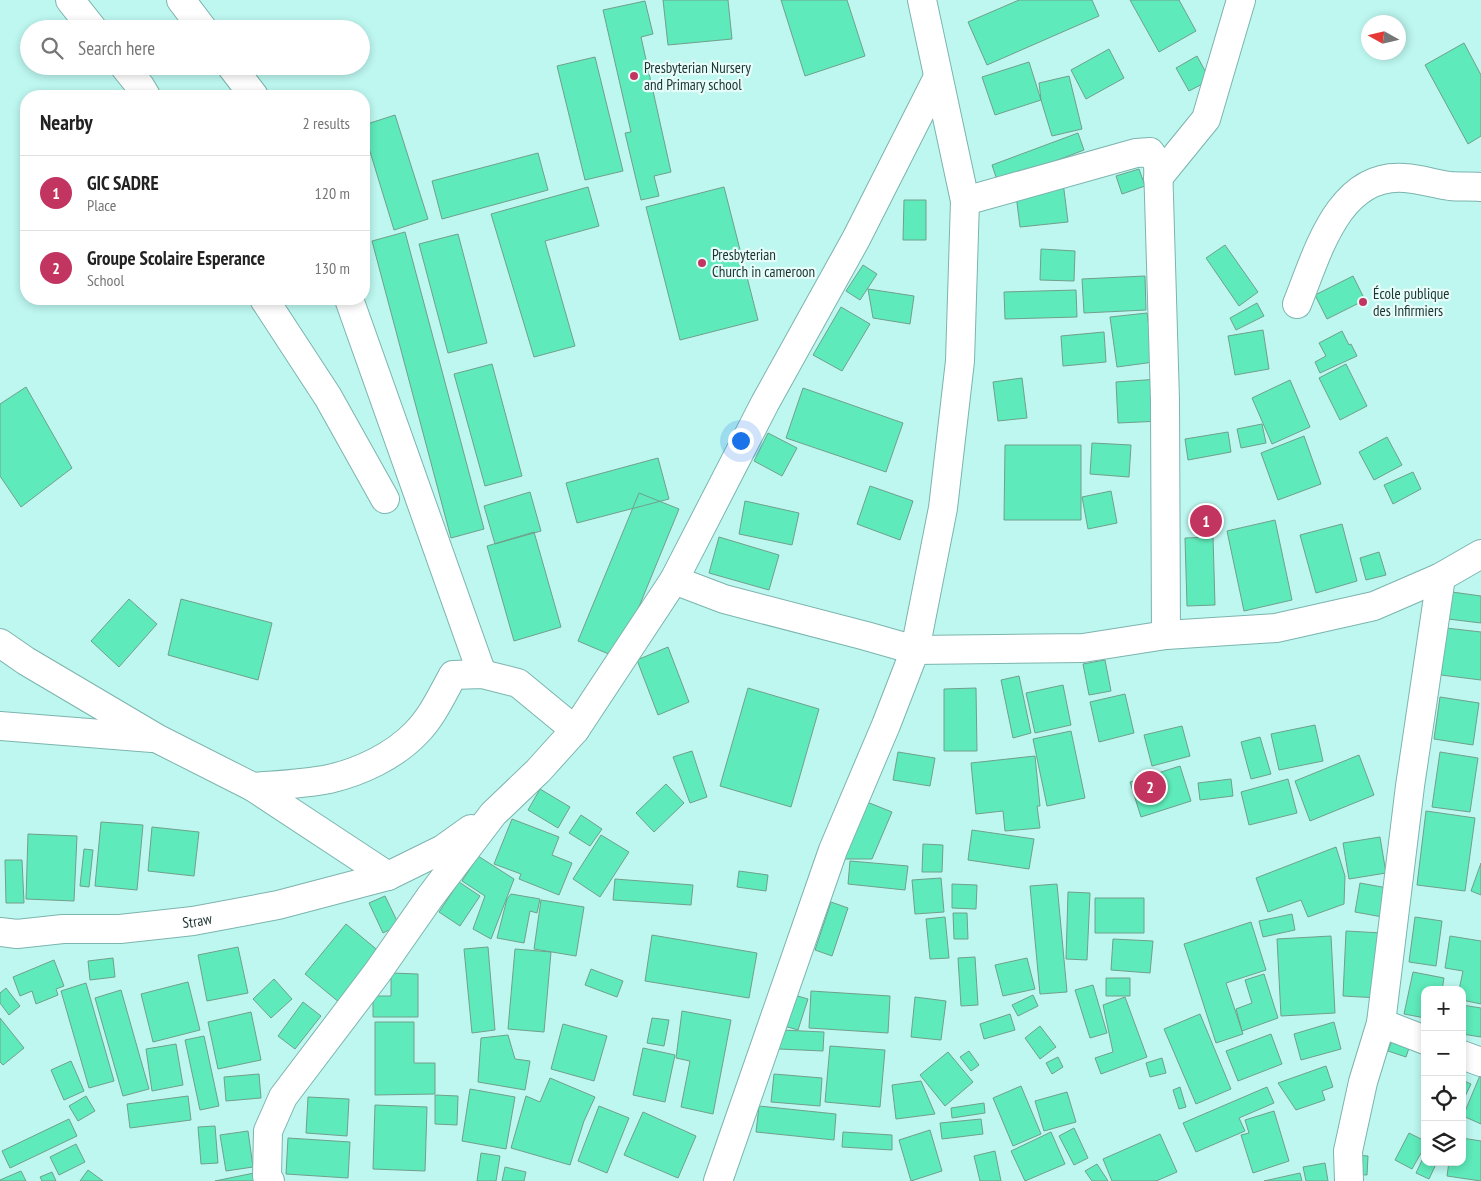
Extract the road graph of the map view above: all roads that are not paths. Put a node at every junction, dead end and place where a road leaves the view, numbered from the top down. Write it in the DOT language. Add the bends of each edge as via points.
graph roads {
  1 [pos="70,0"];
  2 [pos="181,0"];
  3 [pos="922,0"];
  4 [pos="1241,0"];
  5 [pos="86,20"];
  6 [pos="196,20"];
  7 [pos="131,75"];
  8 [pos="239,75"];
  9 [pos="938,77"];
  10 [pos="142,90"];
  11 [pos="250,90"];
  12 [pos="1158,178"];
  13 [pos="1481,187"];
  14 [pos="965,201"];
  15 [pos="1297,304"];
  16 [pos="268,305"];
  17 [pos="351,305"];
  18 [pos="385,499"];
  19 [pos="1481,554"];
  20 [pos="1441,577"];
  21 [pos="674,580"];
  22 [pos="1166,635"];
  23 [pos="0,643"];
  24 [pos="915,650"];
  25 [pos="482,674"];
  26 [pos="0,726"];
  27 [pos="575,730"];
  28 [pos="158,739"];
  29 [pos="253,787"];
  30 [pos="493,814"];
  31 [pos="388,876"];
  32 [pos="9,933"];
  33 [pos="0,954"];
  34 [pos="1381,1023"];
  35 [pos="1421,1038"];
  36 [pos="1466,1056"];
  37 [pos="1481,1062"];
  38 [pos="270,1181"];
  39 [pos="718,1181"];
  40 [pos="1348,1181"];
  1 -- 5 [label="street"];
  2 -- 6 [label="street"];
  3 -- 9 [label="street"];
  4 -- 12 [label="street" via="1206,119"];
  7 -- 10 [label="street"];
  8 -- 11 [label="street"];
  9 -- 14 [label="street"];
  9 -- 21 [label="street" via="856,239 766,402"];
  12 -- 14 [label="street" via="1158,163 1150,152"];
  12 -- 22 [label="street" via="1165,400"];
  13 -- 15 [label="street" via="1404,178 1382,179 1360,190 1343,206 1328,229"];
  14 -- 24 [label="street" via="960,362 943,508"];
  16 -- 18 [label="street" via="328,397"];
  17 -- 25 [label="street"];
  19 -- 20 [label="street"];
  20 -- 22 [label="street" via="1374,606 1276,628"];
  20 -- 34 [label="street" via="1410,786"];
  21 -- 24 [label="street" via="724,599"];
  21 -- 27 [label="street"];
  22 -- 24 [label="street" via="1083,648"];
  23 -- 28 [label="street"];
  24 -- 39 [label="street" via="833,850"];
  25 -- 27 [label="street" via="518,684"];
  25 -- 29 [label="street" via="453,675 416,733 388,755 360,769 330,779"];
  26 -- 28 [label="street"];
  27 -- 30 [label="street"];
  28 -- 29 [label="street"];
  29 -- 31 [label="street"];
  30 -- 31 [label="street, Straw" via="443,849"];
  30 -- 38 [label="street" via="283,1097 268,1131 267,1176"];
  31 -- 32 [label="street, Straw" via="278,905 193,921 120,929"];
  32 -- 33 [label="street"];
  34 -- 35 [label="street"];
  34 -- 40 [label="street" via="1363,1082 1348,1151"];
  36 -- 37 [label="street"];
}
